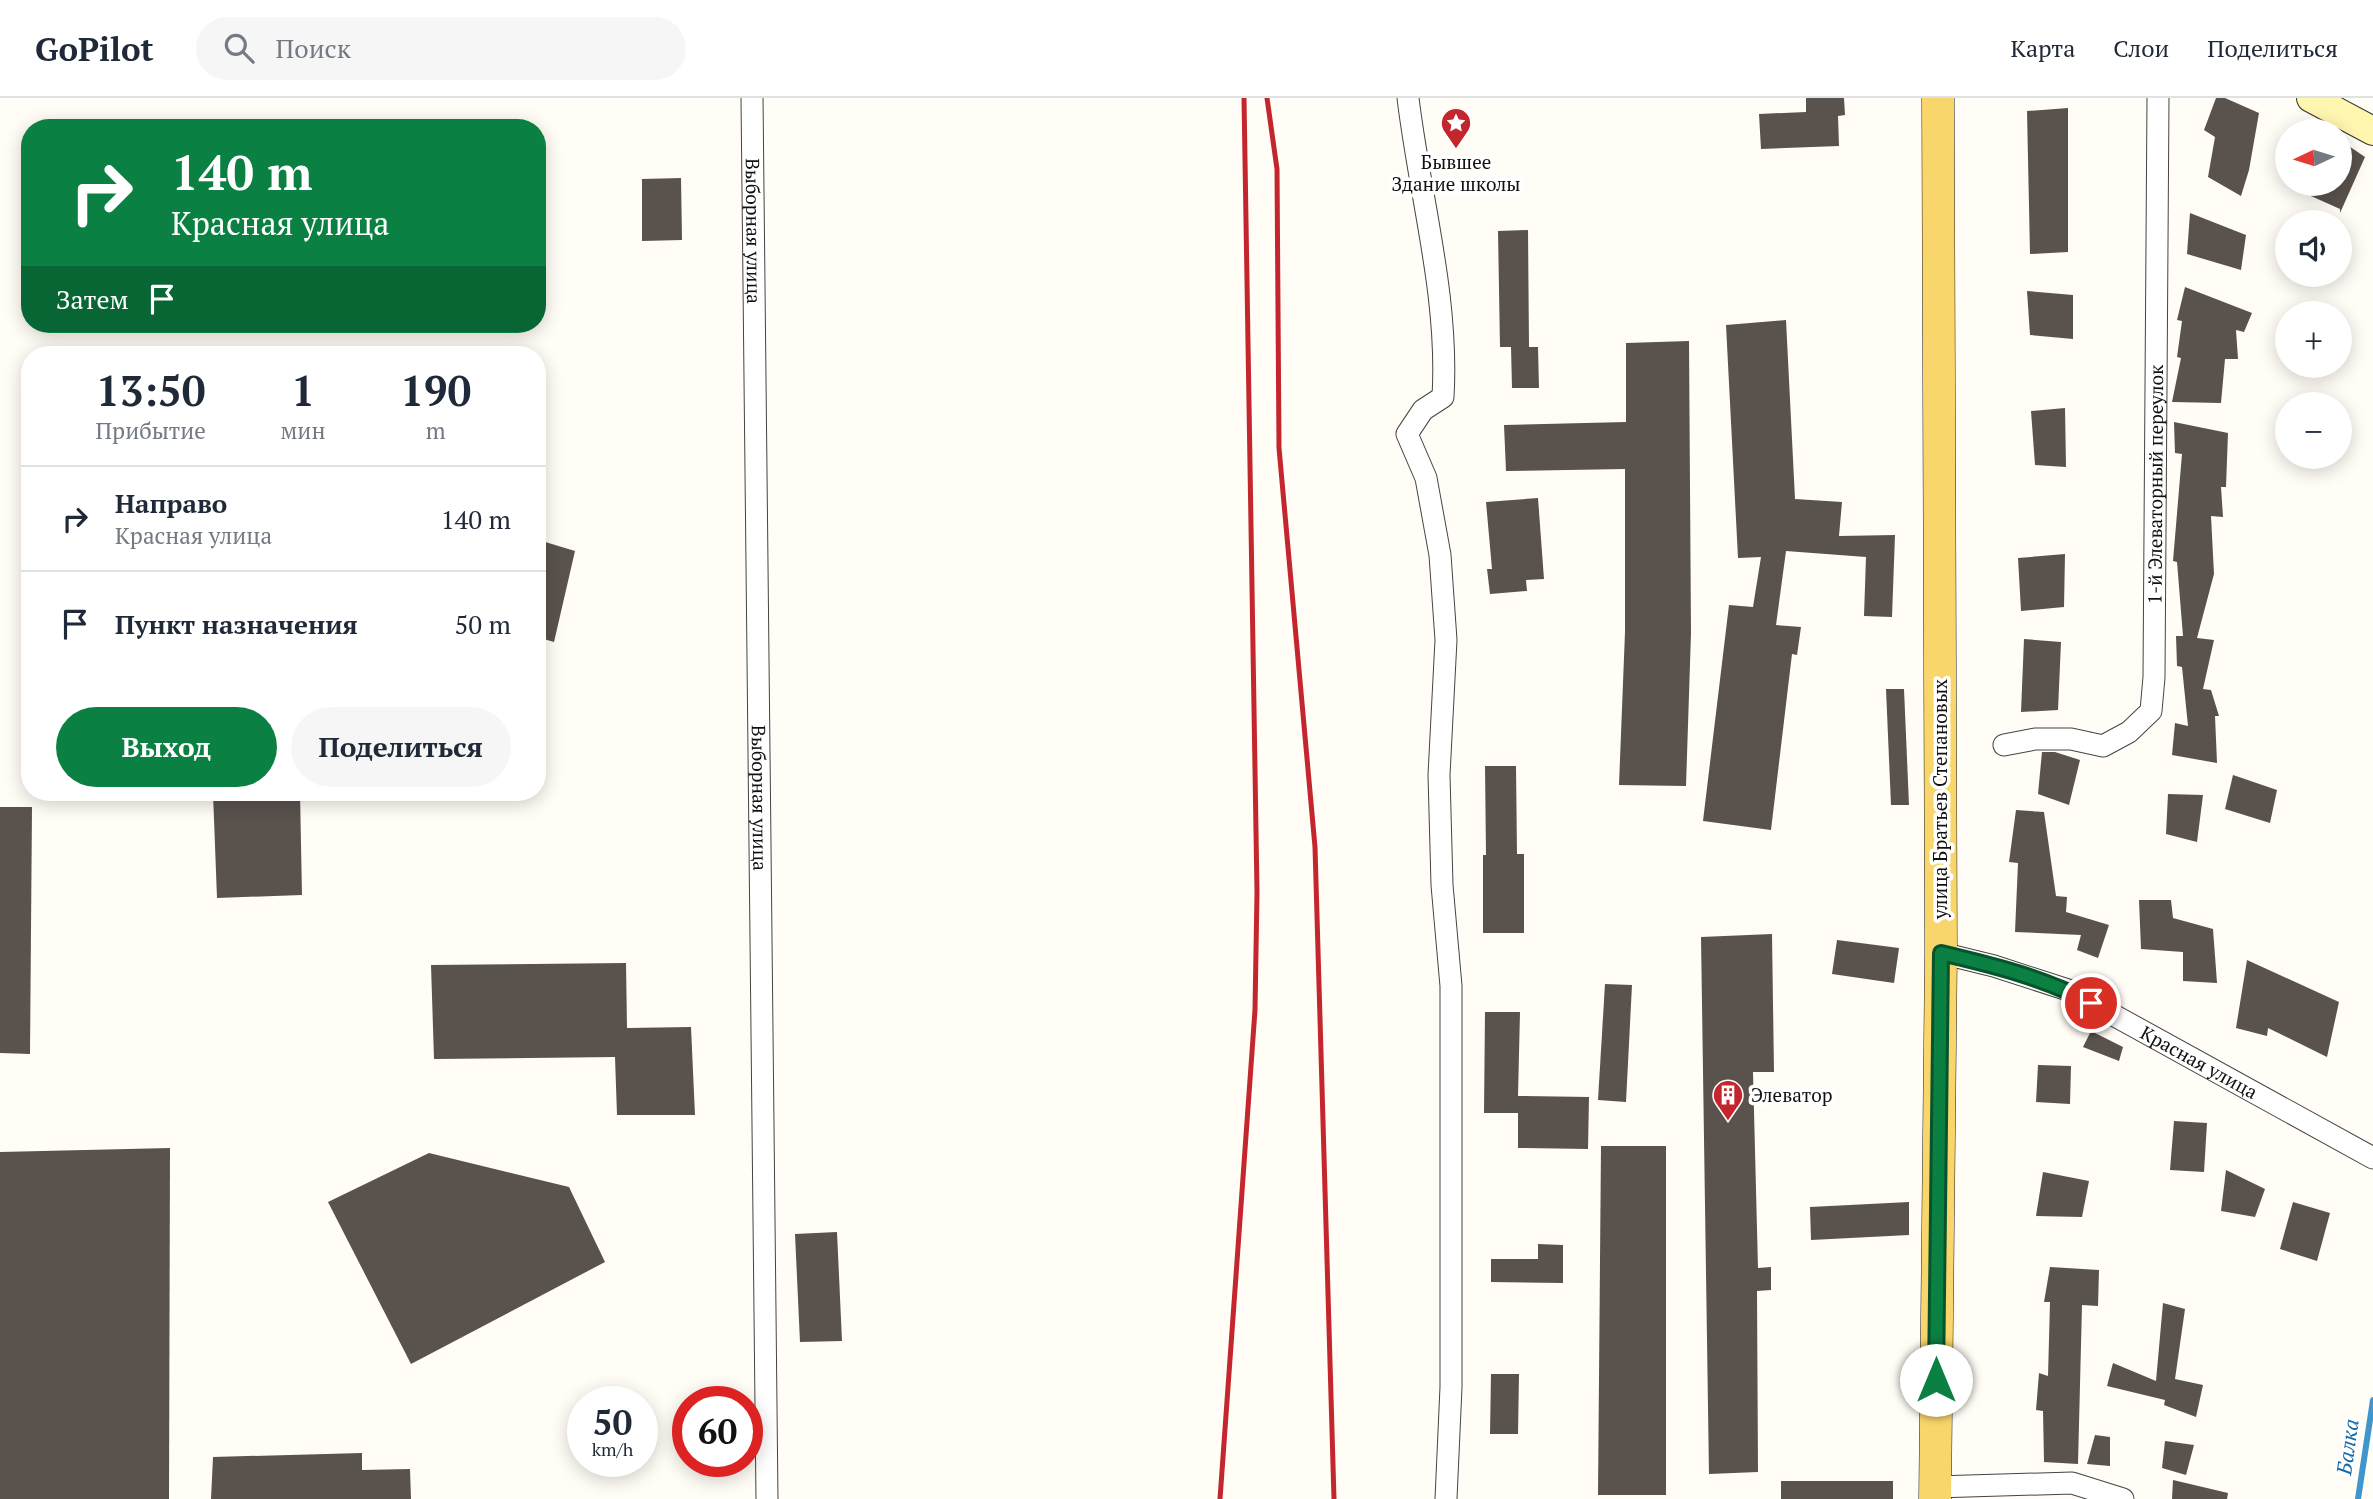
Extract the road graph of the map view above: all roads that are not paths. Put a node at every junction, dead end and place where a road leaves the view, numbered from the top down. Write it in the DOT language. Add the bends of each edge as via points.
graph roads {
  1 [pos="752,98"];
  2 [pos="1408,98"];
  3 [pos="1938,98"];
  4 [pos="2158,98"];
  5 [pos="2311,98"];
  6 [pos="2373,131"];
  7 [pos="2004,745"];
  8 [pos="1941,953"];
  9 [pos="2373,1158"];
  10 [pos="1935,1493"];
  11 [pos="768,1499"];
  12 [pos="1446,1499"];
  13 [pos="2123,1499"];
  1 -- 11 [label="street, Выборная улица"];
  2 -- 12 [label="street" via="1429,216 1445,360 1443,397 1423,410 1407,434 1426,478 1440,555 1446,640 1438,775 1451,986 1451,1387"];
  3 -- 8 [label="main road, улица Братьев Степановых"];
  4 -- 7 [label="street, 1-й Элеваторный переулок" via="2151,711 2129,732 2103,746 2071,739"];
  5 -- 6 [label="main road"];
  8 -- 9 [label="street, Красная улица" via="2068,990"];
  8 -- 10 [label="main road, улица Братьев Степановых"];
  10 -- 13 [label="street" via="2071,1483"];
}
